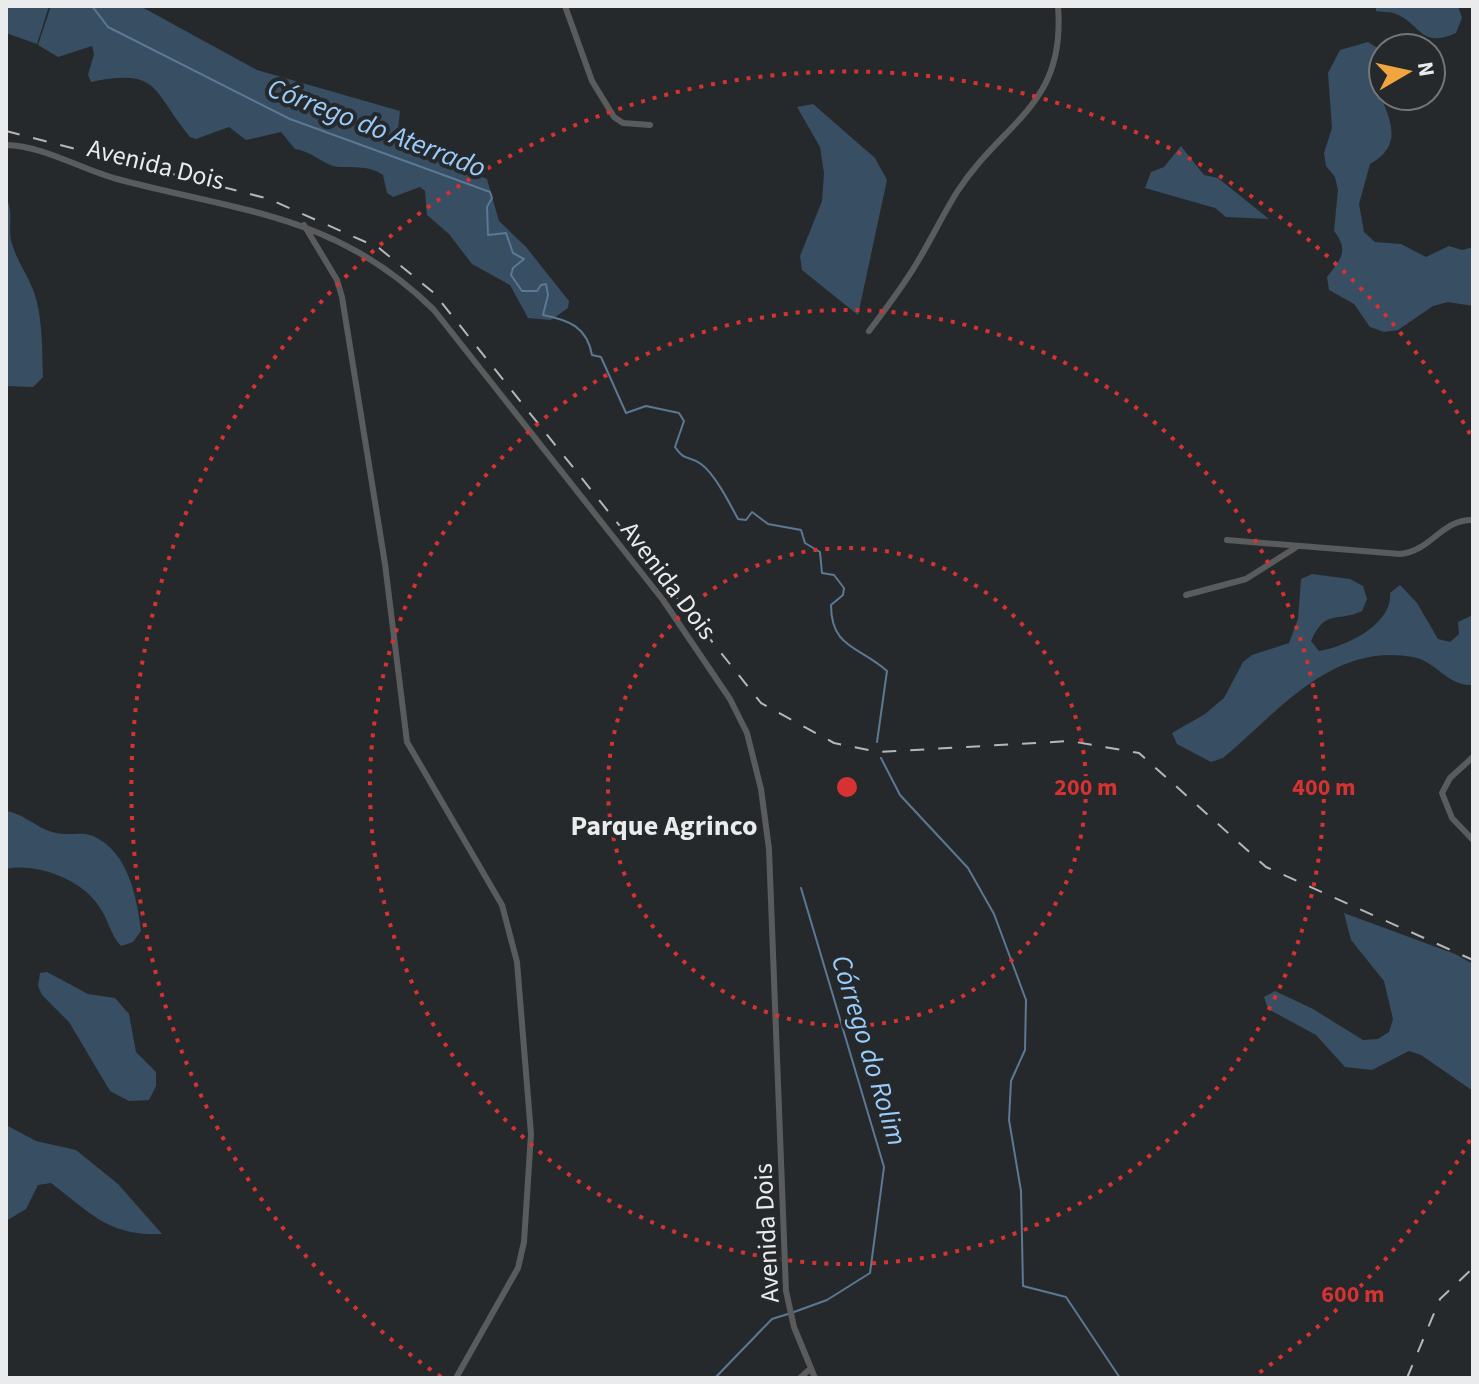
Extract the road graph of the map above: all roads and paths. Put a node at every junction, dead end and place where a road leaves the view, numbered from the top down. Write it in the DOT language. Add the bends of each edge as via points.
graph roads {
  1 [pos="565,6"];
  2 [pos="1058,6"];
  3 [pos="650,125"];
  4 [pos="6,145"];
  5 [pos="304,225"];
  6 [pos="869,331"];
  7 [pos="1473,520"];
  8 [pos="1227,540"];
  9 [pos="1295,548"];
  10 [pos="1186,595"];
  11 [pos="1473,757"];
  12 [pos="1473,840"];
  13 [pos="810,1369"];
  14 [pos="456,1378"];
  15 [pos="800,1378"];
  16 [pos="815,1378"];
  1 -- 3 [label="street" via="592,81 614,117"];
  2 -- 6 [label="street" via="1058,52 1049,78 1032,107 958,191 916,265"];
  4 -- 5 [label="street, Avenida Dois" via="117,179"];
  5 -- 13 [label="street, Avenida Dois" via="385,266 434,310 663,600 747,733 769,849 788,1308"];
  5 -- 14 [label="street" via="342,297 407,742 502,905 517,962 531,1122 524,1242 518,1268"];
  7 -- 9 [label="street" via="1456,520 1415,552"];
  8 -- 9 [label="street"];
  9 -- 10 [label="street" via="1246,579"];
  11 -- 12 [label="street" via="1442,793 1452,818"];
  13 -- 15 [label="street"];
  13 -- 16 [label="street, Avenida Dois"];
}
